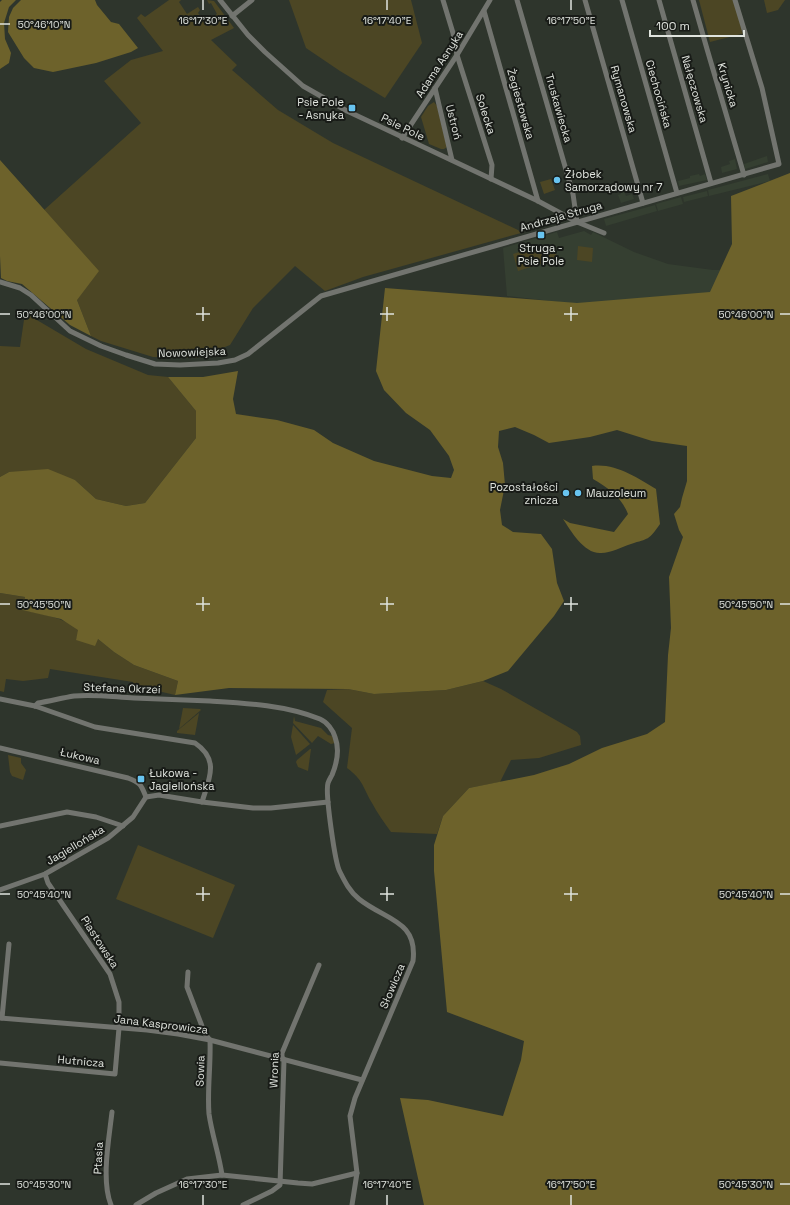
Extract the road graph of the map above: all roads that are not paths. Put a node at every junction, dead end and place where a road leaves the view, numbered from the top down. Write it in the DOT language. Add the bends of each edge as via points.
graph roads {
  1 [pos="220,0"];
  2 [pos="252,0"];
  3 [pos="443,0"];
  4 [pos="490,0"];
  5 [pos="517,0"];
  6 [pos="586,0"];
  7 [pos="622,0"];
  8 [pos="659,0"];
  9 [pos="693,0"];
  10 [pos="735,0"];
  11 [pos="484,11"];
  12 [pos="232,16"];
  13 [pos="457,55"];
  14 [pos="435,88"];
  15 [pos="402,138"];
  16 [pos="452,160"];
  17 [pos="744,175"];
  18 [pos="490,179"];
  19 [pos="711,183"];
  20 [pos="677,193"];
  21 [pos="538,201"];
  22 [pos="643,203"];
  23 [pos="577,222"];
  24 [pos="604,232"];
  25 [pos="406,271"];
  26 [pos="0,282"];
  27 [pos="0,699"];
  28 [pos="35,706"];
  29 [pos="0,748"];
  30 [pos="146,797"];
  31 [pos="202,802"];
  32 [pos="328,802"];
  33 [pos="0,826"];
  34 [pos="123,826"];
  35 [pos="45,874"];
  36 [pos="0,890"];
  37 [pos="10,944"];
  38 [pos="319,965"];
  39 [pos="188,972"];
  40 [pos="1,1018"];
  41 [pos="119,1028"];
  42 [pos="210,1040"];
  43 [pos="284,1060"];
  44 [pos="0,1063"];
  45 [pos="362,1080"];
  46 [pos="112,1112"];
  47 [pos="357,1173"];
  48 [pos="222,1175"];
  49 [pos="281,1182"];
  50 [pos="111,1205"];
  51 [pos="136,1205"];
  52 [pos="243,1205"];
  53 [pos="352,1205"];
  1 -- 12 [label="street, Psie Pole"];
  2 -- 12 [label="street"];
  3 -- 13 [label="street, Solecka"];
  4 -- 11 [label="street, Adama Asnyka"];
  5 -- 23 [label="street, Truskawiecka" via="573,194"];
  6 -- 22 [label="street, Rymanowska"];
  7 -- 20 [label="street, Ciechocińska"];
  8 -- 19 [label="street, Nałęczowska"];
  9 -- 17 [label="street, Krynicka"];
  10 -- 17 [label="street, Andrzeja Struga" via="762,88 779,164"];
  11 -- 13 [label="street, Adama Asnyka"];
  11 -- 21 [label="street, Żegiestowska"];
  12 -- 15 [label="street, Psie Pole" via="265,52 303,86"];
  13 -- 14 [label="street, Adama Asnyka"];
  13 -- 18 [label="street, Solecka" via="492,165"];
  14 -- 15 [label="street, Adama Asnyka"];
  14 -- 16 [label="street, Ustroń"];
  15 -- 16 [label="street, Psie Pole"];
  16 -- 18 [label="street, Psie Pole"];
  17 -- 19 [label="street, Andrzeja Struga"];
  18 -- 21 [label="street, Psie Pole"];
  19 -- 20 [label="street, Andrzeja Struga"];
  20 -- 22 [label="street, Andrzeja Struga"];
  21 -- 23 [label="street, Psie Pole"];
  22 -- 23 [label="street, Andrzeja Struga"];
  23 -- 24 [label="street, Psie Pole"];
  23 -- 25 [label="street, Andrzeja Struga"];
  25 -- 26 [label="street, Nowowiejska" via="322,296 248,354 235,360 180,365 154,364 101,346 70,331 20,288"];
  27 -- 28 [label="street"];
  28 -- 31 [label="street" via="95,727 195,743 208,756 212,766"];
  28 -- 32 [label="street, Stefana Okrzei" via="74,696 242,703 274,707 320,720 330,727 336,738 338,758 327,784"];
  29 -- 30 [label="street, Łukowa" via="128,778 138,782"];
  30 -- 31 [label="street" via="159,795"];
  30 -- 34 [label="street, Jagiellońska" via="133,817"];
  31 -- 32 [label="street" via="253,808"];
  32 -- 45 [label="street, Słowicza" via="337,868 347,885 357,898 405,928 411,935 413,945 413,961"];
  33 -- 34 [label="street" via="66,812 96,817"];
  34 -- 35 [label="street, Jagiellońska" via="108,838"];
  35 -- 36 [label="street, Jagiellońska"];
  35 -- 41 [label="street, Piastowska" via="110,974 119,1002"];
  37 -- 40 [label="street"];
  38 -- 43 [label="street, Wronia" via="282,1053"];
  39 -- 42 [label="street, Sowia" via="187,987 205,1034"];
  40 -- 41 [label="street, Jana Kasprowicza"];
  41 -- 42 [label="street, Jana Kasprowicza"];
  41 -- 44 [label="street, Hutnicza" via="115,1074"];
  42 -- 43 [label="street, Jana Kasprowicza"];
  42 -- 48 [label="street, Sowia" via="209,1113"];
  43 -- 45 [label="street, Jana Kasprowicza"];
  43 -- 49 [label="street, Wronia"];
  45 -- 47 [label="street, Słowicza" via="350,1116"];
  46 -- 50 [label="street, Ptasia" via="106,1162 107,1196"];
  47 -- 49 [label="street" via="312,1184"];
  47 -- 53 [label="street, Słowicza"];
  48 -- 49 [label="street"];
  48 -- 51 [label="street" via="187,1180"];
  49 -- 52 [label="street" via="272,1191"];
}
